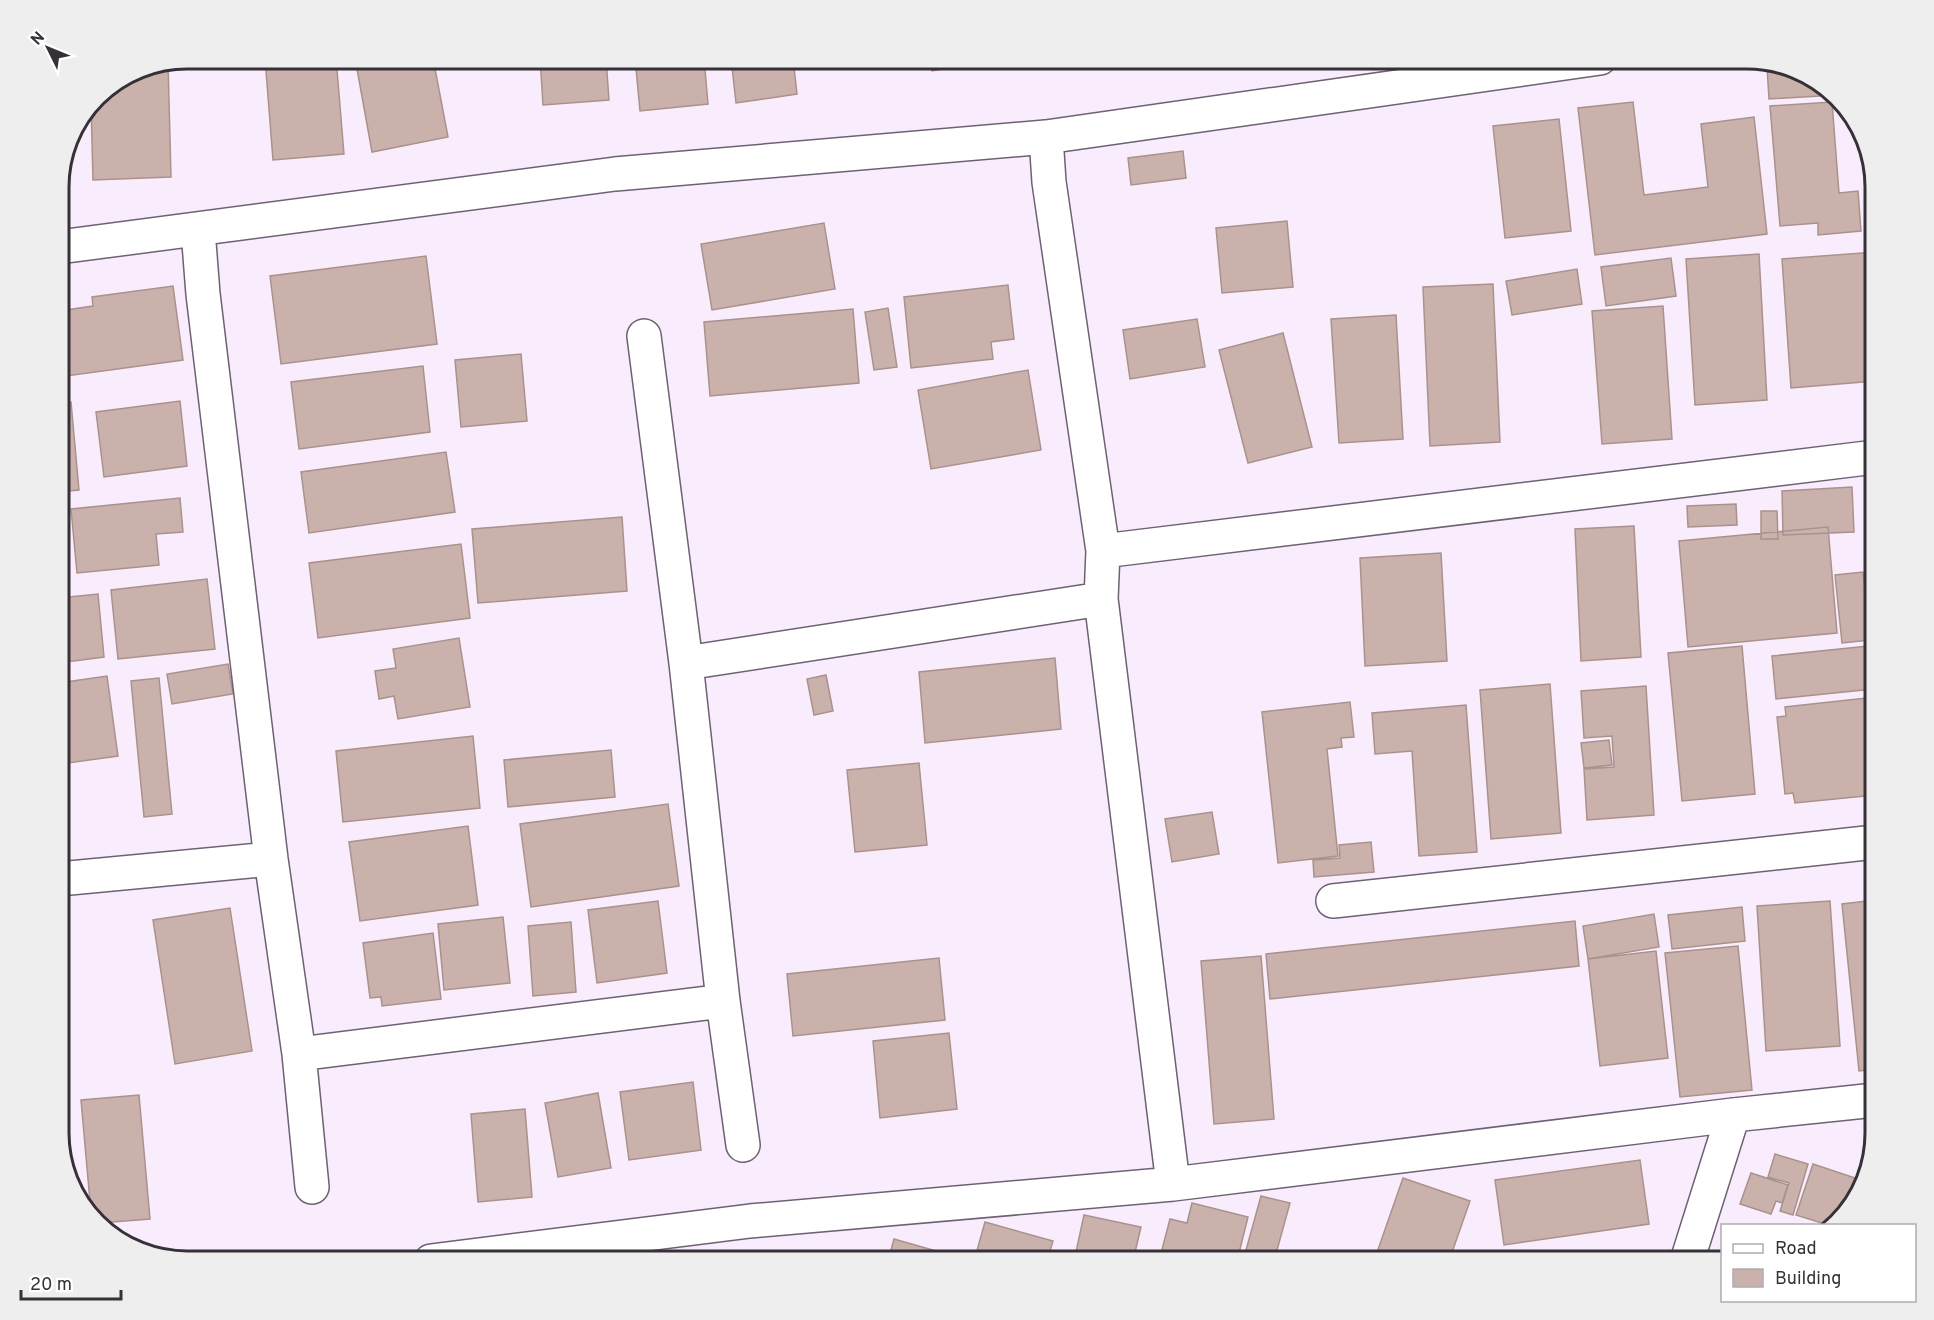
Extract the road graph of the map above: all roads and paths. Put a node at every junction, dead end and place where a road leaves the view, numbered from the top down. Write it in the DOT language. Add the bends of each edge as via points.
graph roads {
  1 [pos="1523,69"];
  2 [pos="1046,137"];
  3 [pos="198,230"];
  4 [pos="69,246"];
  5 [pos="644,336"];
  6 [pos="1865,458"];
  7 [pos="1103,551"];
  8 [pos="1101,598"];
  9 [pos="686,663"];
  10 [pos="1865,843"];
  11 [pos="271,859"];
  12 [pos="69,878"];
  13 [pos="1333,901"];
  14 [pos="723,1001"];
  15 [pos="299,1054"];
  16 [pos="1865,1101"];
  17 [pos="1733,1115"];
  18 [pos="743,1145"];
  19 [pos="1173,1184"];
  20 [pos="312,1187"];
  21 [pos="517,1251"];
  22 [pos="1690,1251"];
  1 -- 2 [label="street"];
  2 -- 3 [label="street" via="615,174"];
  2 -- 7 [label="street" via="1048,182"];
  3 -- 4 [label="street"];
  3 -- 11 [label="street"];
  5 -- 9 [label="street"];
  6 -- 7 [label="street"];
  7 -- 8 [label="street"];
  8 -- 9 [label="street"];
  8 -- 19 [label="street"];
  9 -- 14 [label="street"];
  10 -- 13 [label="street"];
  11 -- 12 [label="street"];
  11 -- 15 [label="street"];
  14 -- 15 [label="street"];
  14 -- 18 [label="street"];
  15 -- 20 [label="street"];
  16 -- 17 [label="street"];
  17 -- 19 [label="street"];
  17 -- 22 [label="street"];
  19 -- 21 [label="street" via="750,1221"];
}
